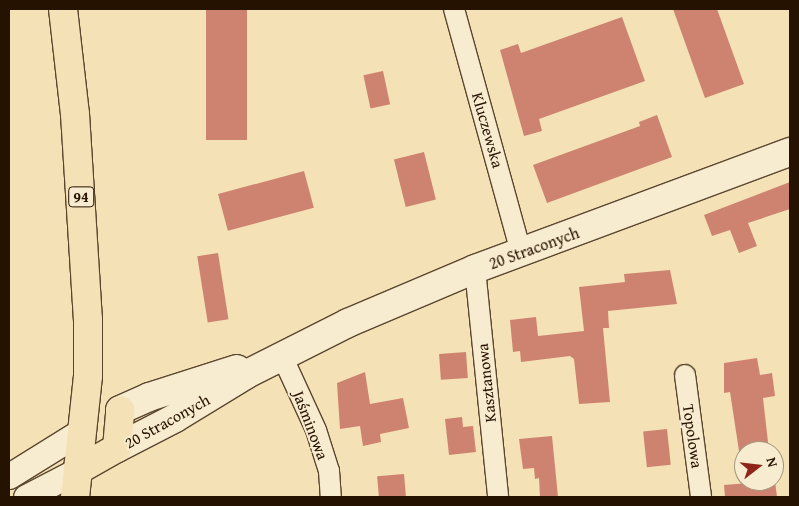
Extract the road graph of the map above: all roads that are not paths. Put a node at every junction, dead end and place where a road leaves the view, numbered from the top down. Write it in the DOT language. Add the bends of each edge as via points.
graph roads {
  1 [pos="64,9"];
  2 [pos="454,9"];
  3 [pos="790,152"];
  4 [pos="521,252"];
  5 [pos="475,270"];
  6 [pos="282,356"];
  7 [pos="685,375"];
  8 [pos="120,410"];
  9 [pos="83,430"];
  10 [pos="117,448"];
  11 [pos="78,470"];
  12 [pos="9,476"];
  13 [pos="26,497"];
  14 [pos="75,497"];
  15 [pos="331,497"];
  16 [pos="498,497"];
  17 [pos="701,497"];
  1 -- 9 [label="main road, 94" via="87,280 88,376"];
  2 -- 4 [label="street, Kluczewska"];
  3 -- 4 [label="main road, 20 Straconych"];
  4 -- 5 [label="main road, 20 Straconych"];
  5 -- 6 [label="main road, 20 Straconych" via="348,323"];
  5 -- 16 [label="street, Kasztanowa"];
  6 -- 8 [label="main road, 20 Straconych" via="171,389"];
  6 -- 10 [label="main road, 20 Straconych"];
  6 -- 15 [label="street, Jaśminowa" via="316,430 329,471"];
  7 -- 17 [label="street, Topolowa"];
  8 -- 9 [label="main road, 20 Straconych"];
  8 -- 10 [label="main road"];
  9 -- 11 [label="main road, 94"];
  9 -- 12 [label="street"];
  10 -- 11 [label="main road, 20 Straconych"];
  11 -- 13 [label="street"];
  11 -- 14 [label="main road, 94"];
}
